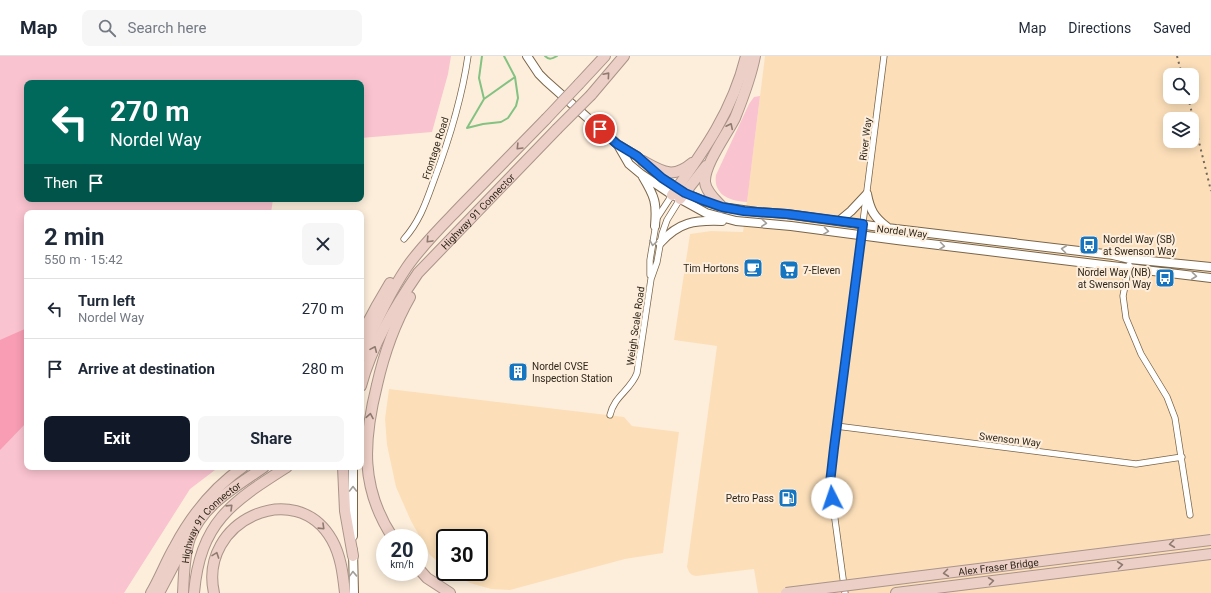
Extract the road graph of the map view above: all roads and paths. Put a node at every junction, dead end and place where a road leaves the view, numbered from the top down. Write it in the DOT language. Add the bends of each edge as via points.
graph roads {
  1 [pos="468,56"];
  2 [pos="527,56"];
  3 [pos="598,56"];
  4 [pos="605,56"];
  5 [pos="624,56"];
  6 [pos="746,56"];
  7 [pos="754,56"];
  8 [pos="884,56"];
  9 [pos="579,84"];
  10 [pos="617,144"];
  11 [pos="700,156"];
  12 [pos="711,160"];
  13 [pos="643,161"];
  14 [pos="641,174"];
  15 [pos="679,194"];
  16 [pos="867,194"];
  17 [pos="722,207"];
  18 [pos="736,221"];
  19 [pos="839,221"];
  20 [pos="863,224"];
  21 [pos="655,226"];
  22 [pos="887,228"];
  23 [pos="862,236"];
  24 [pos="404,240"];
  25 [pos="660,244"];
  26 [pos="445,246"];
  27 [pos="1130,259"];
  28 [pos="1211,267"];
  29 [pos="406,268"];
  30 [pos="1128,268"];
  31 [pos="1211,278"];
  32 [pos="651,279"];
  33 [pos="364,329"];
  34 [pos="364,351"];
  35 [pos="364,376"];
  36 [pos="610,415"];
  37 [pos="836,426"];
  38 [pos="1182,457"];
  39 [pos="239,470"];
  40 [pos="260,470"];
  41 [pos="282,470"];
  42 [pos="343,470"];
  43 [pos="353,470"];
  44 [pos="1190,515"];
  45 [pos="387,529"];
  46 [pos="194,530"];
  47 [pos="1211,540"];
  48 [pos="1211,554"];
  49 [pos="353,556"];
  50 [pos="428,579"];
  51 [pos="151,593"];
  52 [pos="159,593"];
  53 [pos="183,593"];
  54 [pos="194,593"];
  55 [pos="214,593"];
  56 [pos="345,593"];
  57 [pos="354,593"];
  58 [pos="450,593"];
  59 [pos="786,593"];
  60 [pos="845,593"];
  61 [pos="896,593"];
  1 -- 24 [label="street, Frontage Road" via="458,105 439,168 419,220"];
  2 -- 10 [label="street, Nordel Way" via="546,81"];
  3 -- 9 [label="highway"];
  4 -- 9 [label="highway, Highway 91 Connector"];
  26 -- 5 [label="highway, Highway 91 Connector, one-way, bridge" via="558,129"];
  6 -- 11 [label="highway" via="728,109"];
  12 -- 7 [label="highway, one-way" via="736,116"];
  8 -- 16 [label="street, River Way"];
  9 -- 29 [label="highway, Highway 91 Connector, one-way, bridge" via="444,224"];
  10 -- 13 [label="street, Nordel Way"];
  10 -- 14 [label="street, Nordel Way" via="629,164"];
  11 -- 13 [label="highway" via="686,168 675,173 662,171"];
  11 -- 15 [label="highway"];
  12 -- 15 [label="highway"];
  12 -- 17 [label="highway" via="706,177 707,188"];
  13 -- 15 [label="street, Nordel Way"];
  14 -- 15 [label="street, Nordel Way"];
  14 -- 21 [label="street" via="655,200"];
  15 -- 17 [label="street, Nordel Way"];
  15 -- 18 [label="street, Nordel Way" via="706,213"];
  15 -- 21 [label="street, Weigh Scale Road" via="660,213"];
  15 -- 25 [label="street, Weigh Scale Road" via="664,227"];
  16 -- 19 [label="street"];
  16 -- 20 [label="street, River Way"];
  16 -- 22 [label="street" via="870,209"];
  17 -- 19 [label="street, Nordel Way"];
  18 -- 23 [label="street, Nordel Way, one-way"];
  18 -- 25 [label="street" via="705,220 686,224 673,231"];
  19 -- 20 [label="street, Nordel Way"];
  20 -- 22 [label="street, Nordel Way"];
  20 -- 23 [label="street, River Way"];
  21 -- 32 [label="street, Weigh Scale Road, one-way" via="650,260"];
  27 -- 22 [label="street, Nordel Way, one-way"];
  23 -- 30 [label="street, Nordel Way, one-way"];
  23 -- 37 [label="street, River Way"];
  25 -- 32 [label="street, Weigh Scale Road"];
  35 -- 26 [label="highway, Highway 91 Connector, one-way" via="386,324 407,289 418,273"];
  45 -- 26 [label="highway, one-way" via="378,510 369,480 367,453 370,414 384,356 396,325 415,288"];
  27 -- 28 [label="street, Nordel Way"];
  27 -- 30 [label="street"];
  29 -- 33 [label="highway" via="393,279"];
  29 -- 34 [label="highway, Highway 91 Connector"];
  30 -- 31 [label="street, Nordel Way, one-way"];
  30 -- 38 [label="street" via="1124,296 1126,318 1141,354 1167,397 1176,418"];
  32 -- 36 [label="street, Weigh Scale Road" via="637,373 615,402"];
  37 -- 38 [label="street, Swenson Way" via="1136,464"];
  37 -- 60 [label="street, River Way" via="830,483"];
  38 -- 44 [label="street"];
  39 -- 51 [label="highway" via="217,488 195,513 175,544"];
  40 -- 46 [label="highway, Highway 91 Connector" via="213,505"];
  54 -- 41 [label="highway, one-way" via="202,552 222,515 251,490"];
  42 -- 49 [label="highway" via="345,511"];
  49 -- 43 [label="street, one-way"];
  46 -- 52 [label="highway"];
  46 -- 53 [label="highway, Highway 91 Connector" via="187,554"];
  47 -- 59 [label="highway, Alex Fraser Bridge, one-way, bridge"];
  61 -- 48 [label="highway, Alex Fraser Bridge, one-way"];
  57 -- 49 [label="street, one-way"];
  50 -- 58 [label="highway"];
  55 -- 56 [label="highway, one-way" via="212,566 227,534 243,520 265,511 276,510 297,512 307,516 327,532 338,553"];
}
